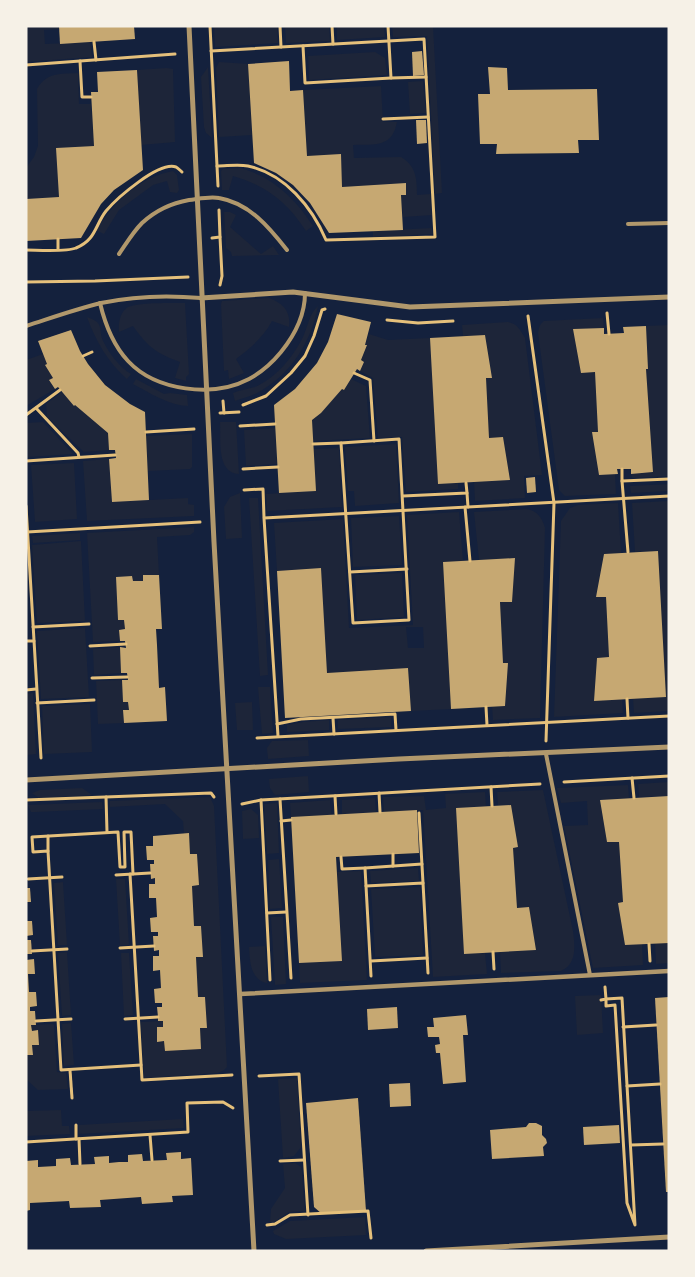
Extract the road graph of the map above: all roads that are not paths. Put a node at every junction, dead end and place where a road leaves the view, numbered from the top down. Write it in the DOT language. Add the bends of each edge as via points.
graph roads {
  1 [pos="189,26"];
  2 [pos="197,199"];
  3 [pos="669,223"];
  4 [pos="628,224"];
  5 [pos="287,250"];
  6 [pos="118,254"];
  7 [pos="305,294"];
  8 [pos="669,297"];
  9 [pos="201,298"];
  10 [pos="100,303"];
  11 [pos="26,326"];
  12 [pos="206,390"];
  13 [pos="669,747"];
  14 [pos="546,754"];
  15 [pos="227,770"];
  16 [pos="26,780"];
  17 [pos="669,971"];
  18 [pos="590,975"];
  19 [pos="240,994"];
  20 [pos="669,1237"];
  21 [pos="254,1251"];
  22 [pos="426,1251"];
  1 -- 2 [label="street"];
  2 -- 5 [label="lane" via="218,197 240,204 266,224"];
  2 -- 6 [label="lane" via="158,211 141,224"];
  2 -- 9 [label="street"];
  3 -- 4 [label="lane"];
  7 -- 8 [label="street" via="410,307"];
  7 -- 9 [label="street"];
  7 -- 12 [label="lane" via="298,325 272,363 241,383"];
  9 -- 10 [label="lane" via="170,296"];
  9 -- 12 [label="street"];
  10 -- 11 [label="lane"];
  10 -- 12 [label="lane" via="114,343 129,362 151,378 171,386"];
  12 -- 15 [label="street"];
  13 -- 14 [label="street"];
  14 -- 15 [label="street"];
  14 -- 18 [label="lane"];
  15 -- 16 [label="street"];
  15 -- 19 [label="street"];
  17 -- 18 [label="street"];
  18 -- 19 [label="street"];
  19 -- 21 [label="street"];
  20 -- 22 [label="street"];
}
